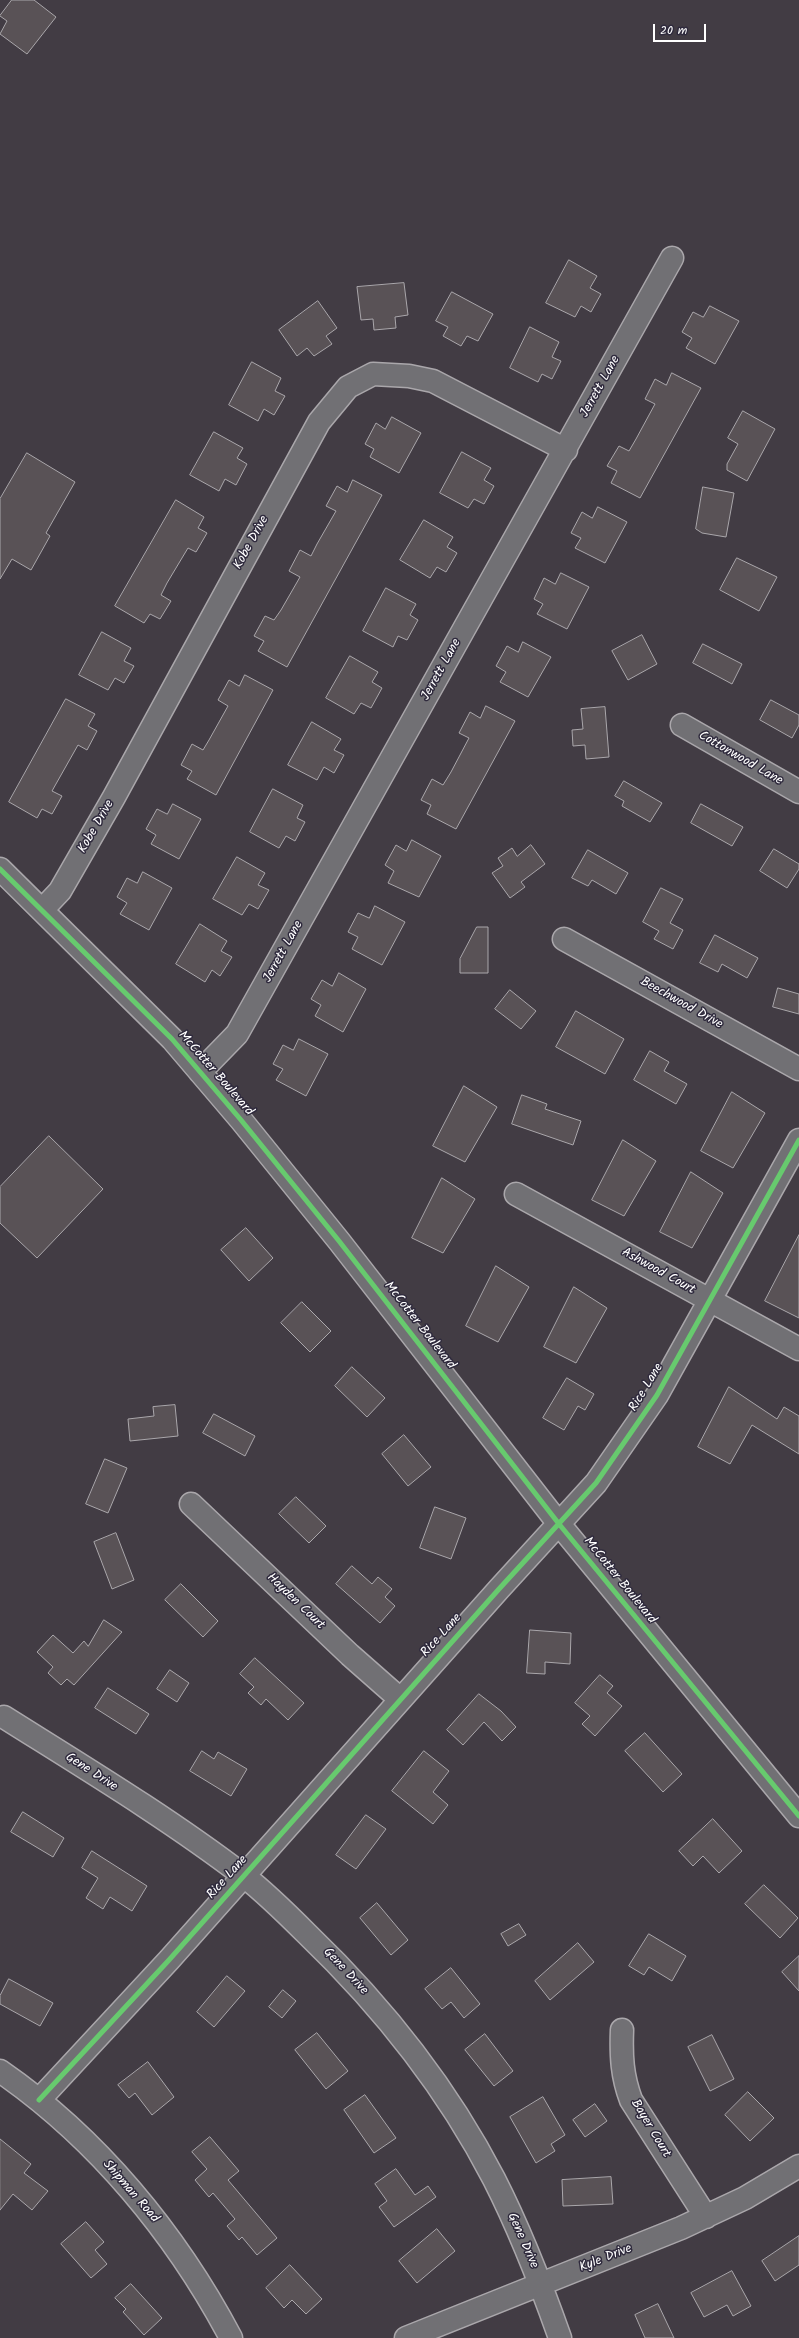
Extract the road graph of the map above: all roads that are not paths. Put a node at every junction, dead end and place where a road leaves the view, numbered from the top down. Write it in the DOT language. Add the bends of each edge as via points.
graph roads {
  1 [pos="672,258"];
  2 [pos="566,450"];
  3 [pos="682,725"];
  4 [pos="799,792"];
  5 [pos="0,869"];
  6 [pos="43,909"];
  7 [pos="564,939"];
  8 [pos="799,1069"];
  9 [pos="200,1072"];
  10 [pos="799,1140"];
  11 [pos="516,1194"];
  12 [pos="711,1301"];
  13 [pos="799,1349"];
  14 [pos="191,1504"];
  15 [pos="559,1524"];
  16 [pos="400,1699"];
  17 [pos="4,1717"];
  18 [pos="799,1816"];
  19 [pos="244,1877"];
  20 [pos="622,2030"];
  21 [pos="0,2071"];
  22 [pos="39,2100"];
  23 [pos="799,2166"];
  24 [pos="706,2217"];
  25 [pos="541,2285"];
  26 [pos="231,2338"];
  27 [pos="406,2338"];
  28 [pos="560,2338"];
  1 -- 2 [label="street, Jerrett Lane"];
  2 -- 6 [label="street, Kobe Drive" via="433,381 409,376 372,374 348,387 319,422 114,797 60,891"];
  2 -- 9 [label="street, Jerrett Lane" via="237,1034"];
  3 -- 4 [label="street, Cottonwood Lane"];
  5 -- 6 [label="street, McCotter Boulevard"];
  6 -- 9 [label="street, McCotter Boulevard" via="172,1039"];
  7 -- 8 [label="street, Beechwood Drive"];
  9 -- 15 [label="street, McCotter Boulevard" via="338,1241"];
  10 -- 12 [label="street, Rice Lane"];
  11 -- 12 [label="street, Ashwood Court"];
  12 -- 13 [label="street, Ashwood Court"];
  12 -- 15 [label="street, Rice Lane" via="619,1452 596,1484"];
  14 -- 16 [label="street, Hayden Court"];
  15 -- 16 [label="street, Rice Lane"];
  15 -- 18 [label="street, McCotter Boulevard"];
  16 -- 19 [label="street, Rice Lane"];
  17 -- 19 [label="street, Gene Drive" via="189,1837"];
  19 -- 22 [label="street, Rice Lane"];
  19 -- 25 [label="street, Gene Drive" via="276,1903 362,1990 437,2086 488,2168"];
  20 -- 24 [label="street, Bayer Court" via="621,2064 624,2082 632,2100"];
  21 -- 22 [label="street, Shipman Road"];
  22 -- 26 [label="street, Shipman Road" via="86,2143 140,2202 189,2268"];
  23 -- 24 [label="street, Kyle Drive" via="745,2198"];
  24 -- 25 [label="street, Kyle Drive"];
  25 -- 27 [label="street, Kyle Drive"];
  25 -- 28 [label="street, Gene Drive"];
}
